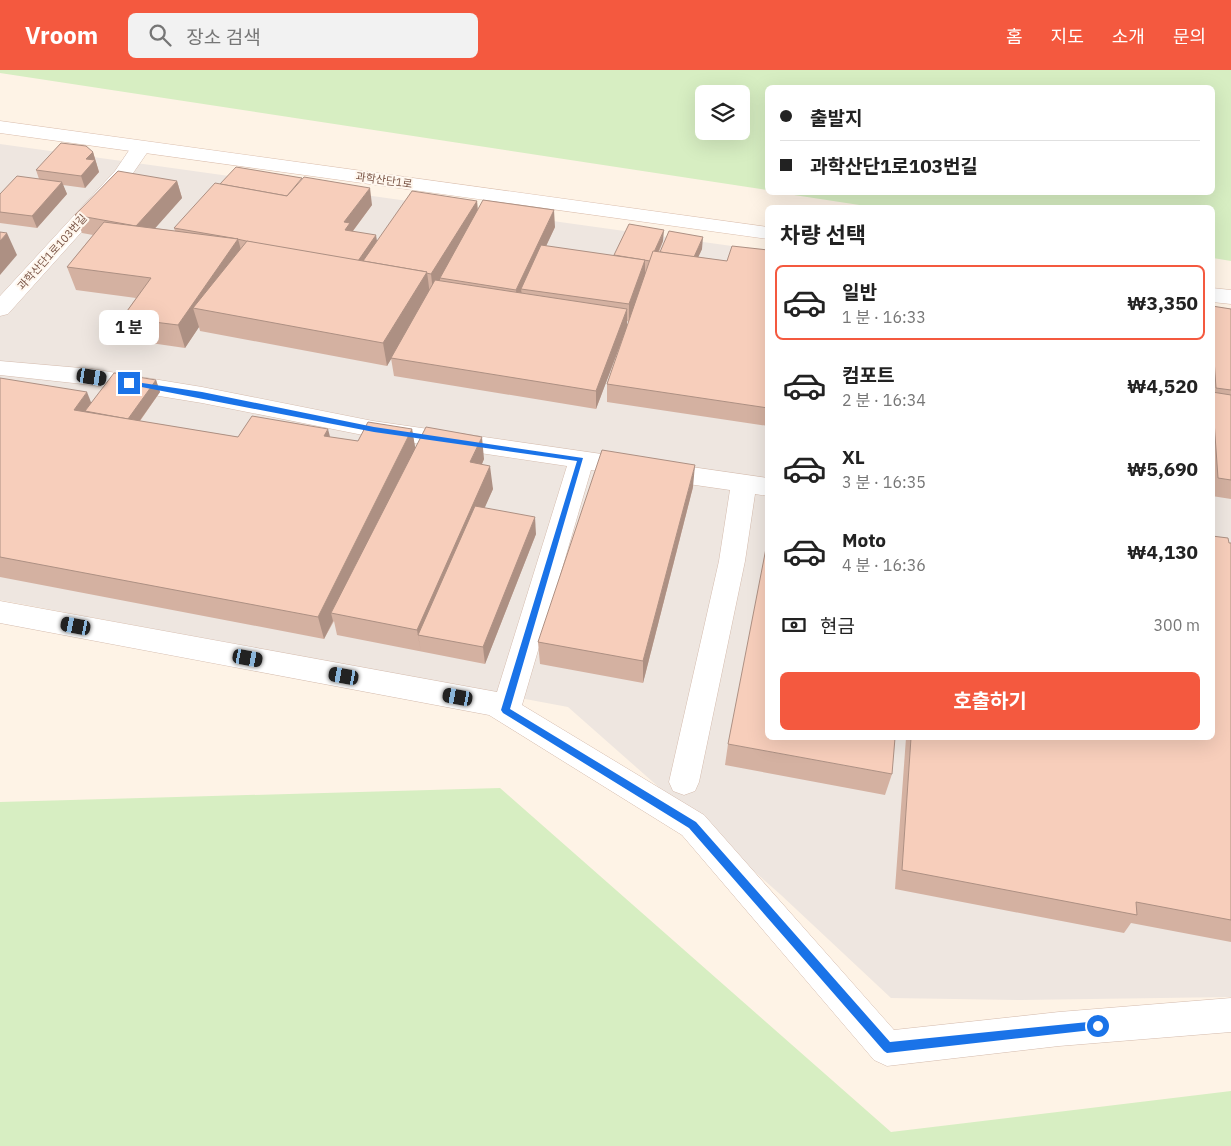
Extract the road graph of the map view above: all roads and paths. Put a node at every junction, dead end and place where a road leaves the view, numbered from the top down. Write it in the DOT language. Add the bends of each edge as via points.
graph roads {
  1 [pos="0,127"];
  2 [pos="140,147"];
  3 [pos="765,233"];
  4 [pos="1215,295"];
  5 [pos="1231,297"];
  6 [pos="0,310"];
  7 [pos="0,368"];
  8 [pos="581,460"];
  9 [pos="756,485"];
  10 [pos="0,612"];
  11 [pos="506,710"];
  12 [pos="684,782"];
  13 [pos="1231,1014"];
  1 -- 2 [label="street, 과학산단1로"];
  2 -- 3 [label="street, 과학산단1로"];
  2 -- 6 [label="street, 과학산단1로103번길" via="122,175"];
  4 -- 5 [label="street"];
  7 -- 8 [label="street" via="92,377 374,429"];
  8 -- 9 [label="street"];
  8 -- 11 [label="street"];
  9 -- 12 [label="street" via="732,561"];
  10 -- 11 [label="street" via="496,704"];
  11 -- 13 [label="street" via="693,825 887,1048"];
}
